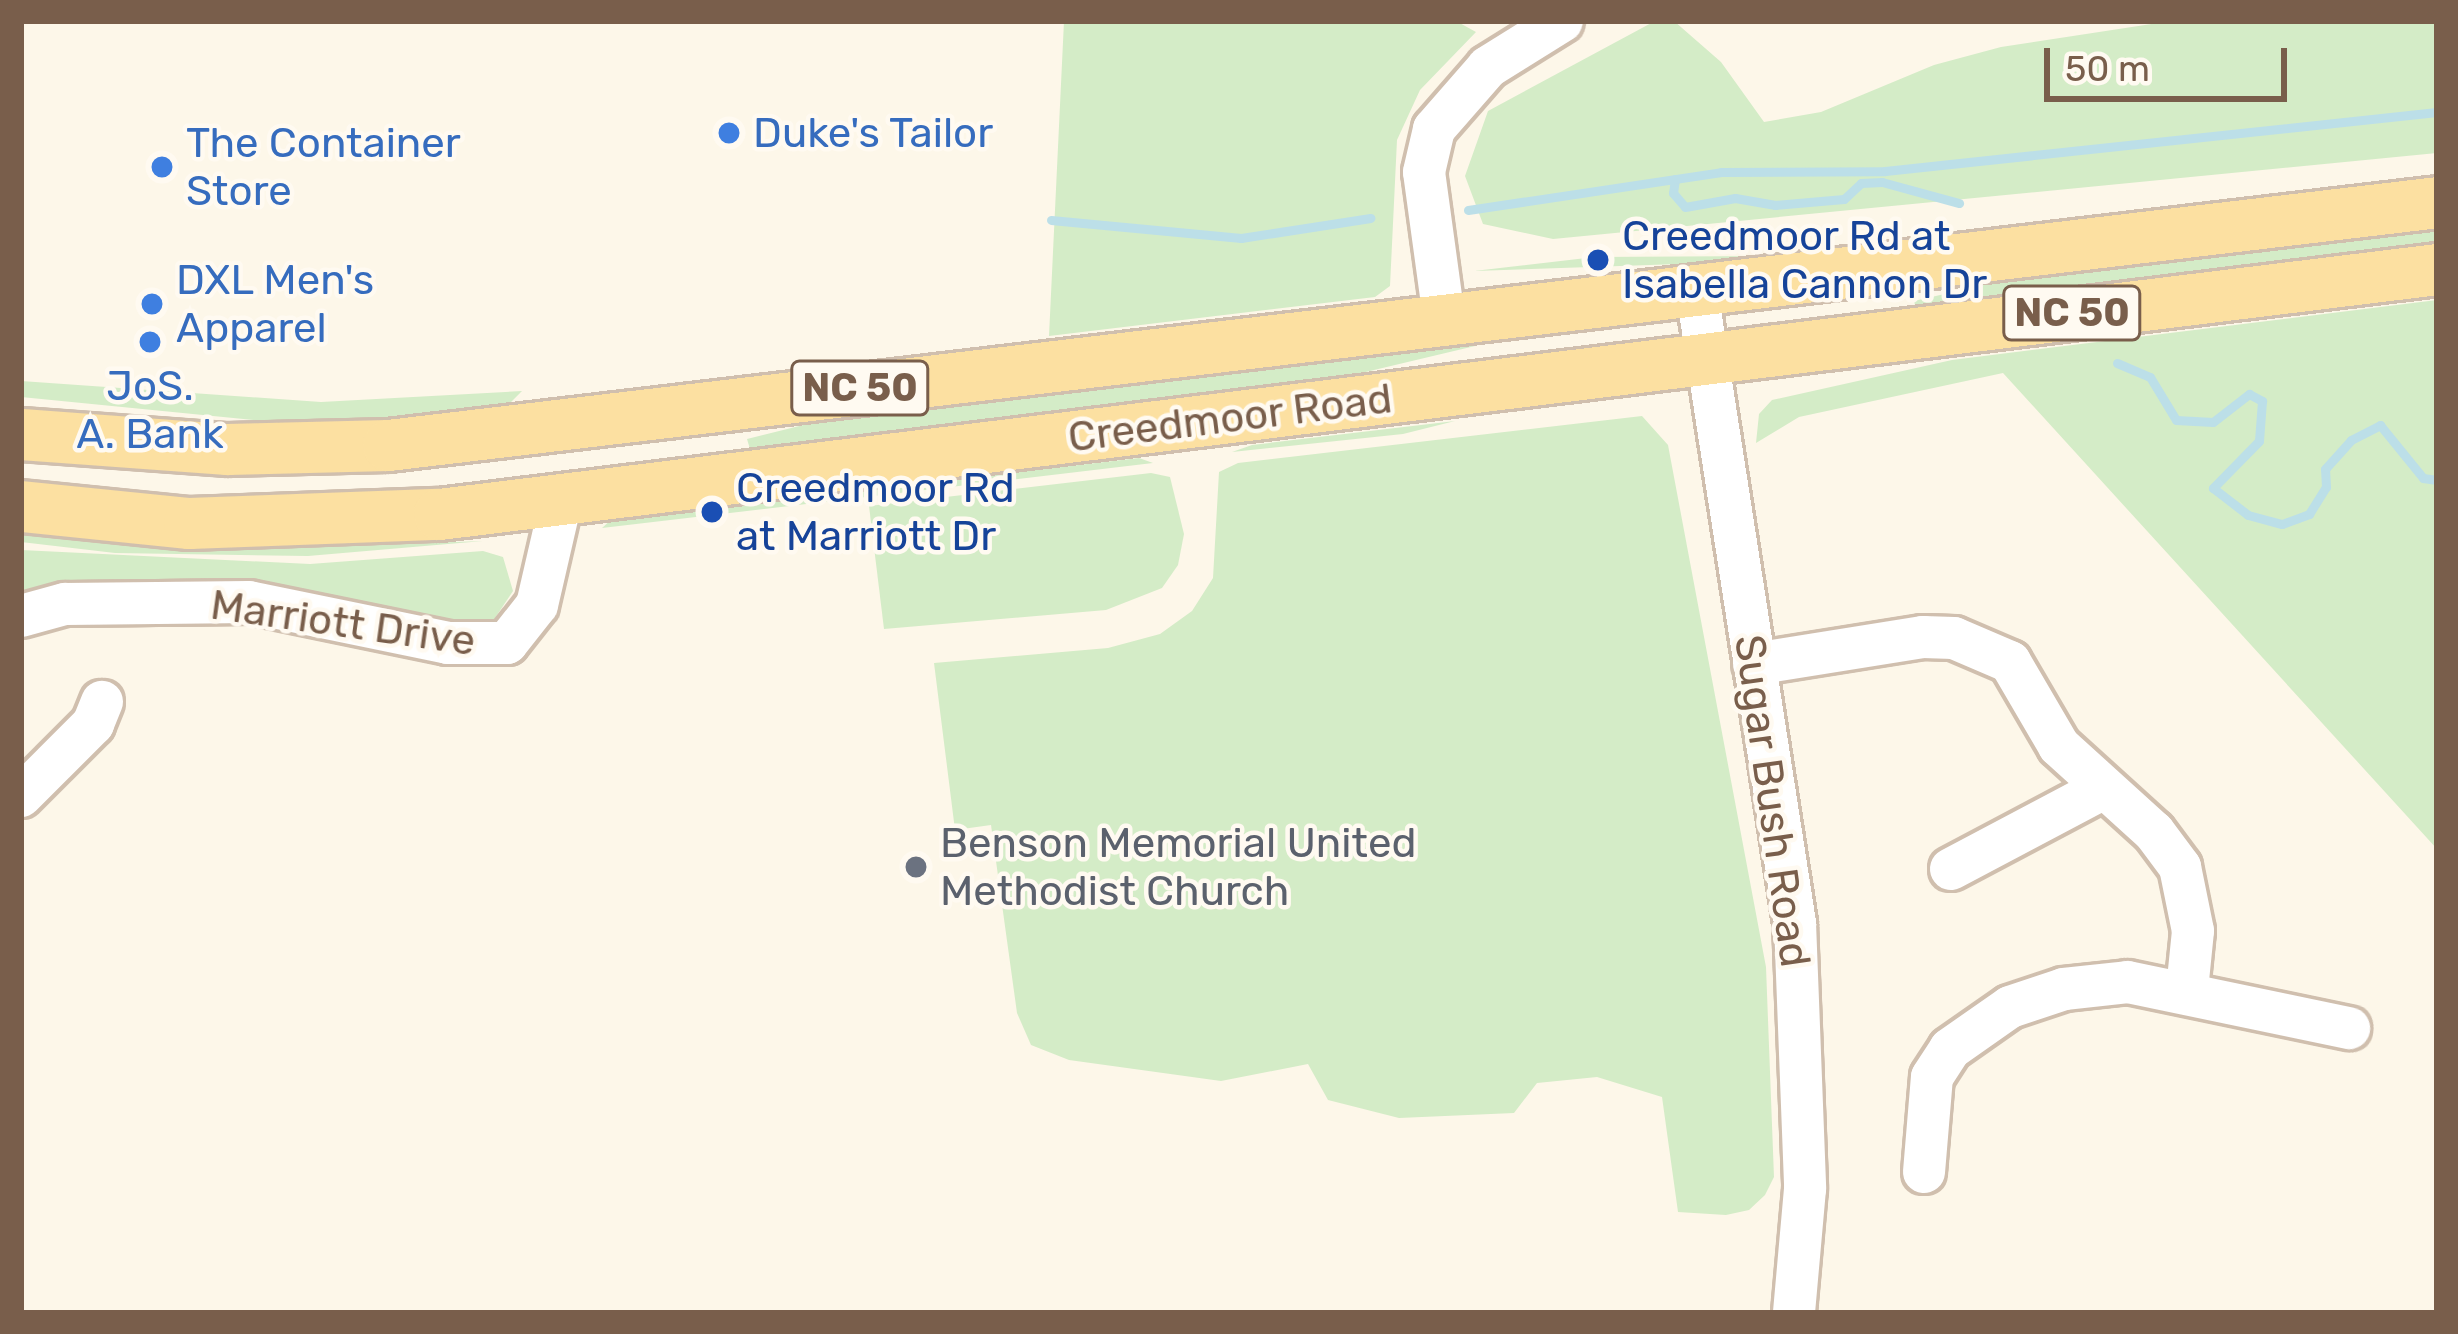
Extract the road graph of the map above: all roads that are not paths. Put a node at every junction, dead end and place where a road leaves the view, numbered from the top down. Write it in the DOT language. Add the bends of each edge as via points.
graph roads {
  1 [pos="1562,21"];
  2 [pos="2437,202"];
  3 [pos="2437,269"];
  4 [pos="1697,292"];
  5 [pos="1444,318"];
  6 [pos="1708,358"];
  7 [pos="21,434"];
  8 [pos="562,496"];
  9 [pos="21,506"];
  10 [pos="21,616"];
  11 [pos="1754,664"];
  12 [pos="102,702"];
  13 [pos="2102,789"];
  14 [pos="21,796"];
  15 [pos="1951,869"];
  16 [pos="2187,990"];
  17 [pos="2349,1028"];
  18 [pos="1924,1172"];
  19 [pos="1794,1313"];
  1 -- 5 [label="street" via="1488,67 1434,129 1424,172"];
  2 -- 4 [label="main road, Creedmoor Road / NC 50"];
  3 -- 6 [label="main road, Creedmoor Road / NC 50"];
  4 -- 5 [label="main road, Creedmoor Road / NC 50"];
  4 -- 6 [label="street, Sugar Bush Road"];
  5 -- 7 [label="main road, Creedmoor Road / NC 50" via="388,445 227,449"];
  6 -- 8 [label="main road, Creedmoor Road / NC 50"];
  6 -- 11 [label="street, Sugar Bush Road"];
  8 -- 9 [label="main road, Creedmoor Road / NC 50" via="311,524 189,523"];
  8 -- 10 [label="street, Marriott Drive" via="537,605 507,643 448,643 249,602 65,604"];
  11 -- 13 [label="street" via="1923,637 1984,647 2010,662 2059,746"];
  11 -- 19 [label="street, Sugar Bush Road" via="1795,923 1805,1190"];
  12 -- 14 [label="street" via="93,724"];
  13 -- 15 [label="street"];
  13 -- 16 [label="street" via="2180,866 2194,931"];
  16 -- 17 [label="street"];
  16 -- 18 [label="street" via="2097,983 2010,1007 1976,1026 1932,1077"];
}
